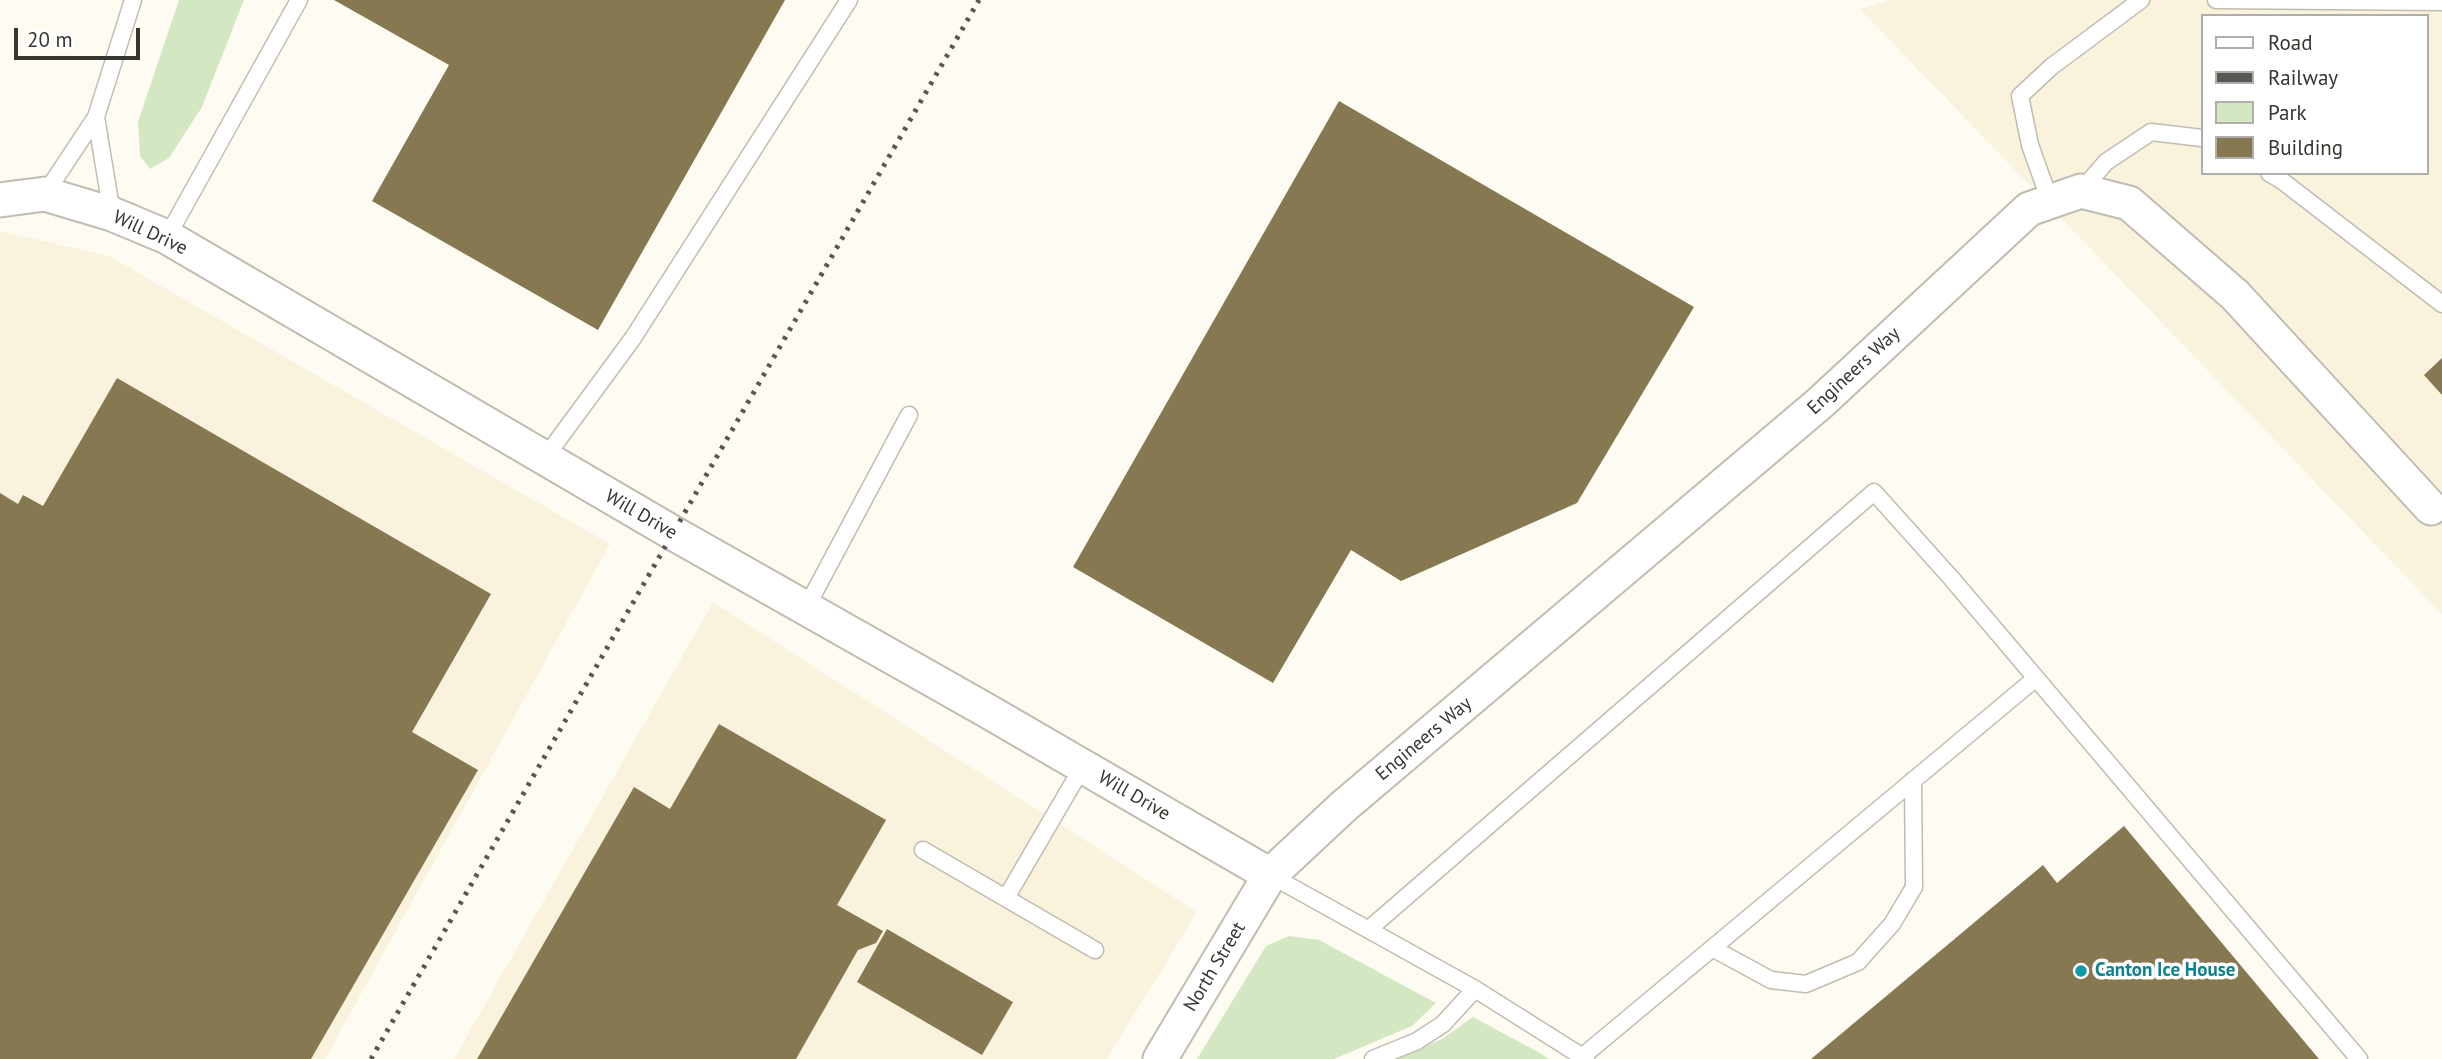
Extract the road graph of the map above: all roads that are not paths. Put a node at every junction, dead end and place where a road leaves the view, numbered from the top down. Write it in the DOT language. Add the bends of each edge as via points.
graph roads {
  1 [pos="299,0"];
  2 [pos="849,0"];
  3 [pos="2141,0"];
  4 [pos="2216,0"];
  5 [pos="2442,2"];
  6 [pos="128,5"];
  7 [pos="96,117"];
  8 [pos="2200,138"];
  9 [pos="2272,175"];
  10 [pos="45,194"];
  11 [pos="2065,196"];
  12 [pos="0,200"];
  13 [pos="112,214"];
  14 [pos="167,237"];
  15 [pos="2442,303"];
  16 [pos="909,415"];
  17 [pos="544,459"];
  18 [pos="2431,508"];
  19 [pos="806,608"];
  20 [pos="2036,678"];
  21 [pos="1083,766"];
  22 [pos="1913,780"];
  23 [pos="923,850"];
  24 [pos="1270,875"];
  25 [pos="1006,898"];
  26 [pos="1369,929"];
  27 [pos="1712,948"];
  28 [pos="1095,950"];
  29 [pos="1475,989"];
  30 [pos="1584,1057"];
  31 [pos="1160,1059"];
  32 [pos="1373,1059"];
  33 [pos="2359,1059"];
  1 -- 14 [label="lane"];
  2 -- 17 [label="lane" via="633,338"];
  3 -- 11 [label="lane" via="2020,96 2030,145"];
  4 -- 5 [label="lane"];
  6 -- 7 [label="lane"];
  7 -- 10 [label="lane"];
  7 -- 13 [label="lane"];
  8 -- 11 [label="lane" via="2151,132"];
  9 -- 15 [label="lane"];
  10 -- 12 [label="street, Will Drive"];
  10 -- 13 [label="street, Will Drive"];
  11 -- 18 [label="street" via="2129,203 2235,295"];
  11 -- 24 [label="street, Engineers Way" via="2029,209 1820,403 1344,806"];
  13 -- 14 [label="street, Will Drive"];
  14 -- 17 [label="street, Will Drive"];
  16 -- 19 [label="lane"];
  17 -- 19 [label="street, Will Drive"];
  19 -- 21 [label="street, Will Drive"];
  20 -- 22 [label="lane"];
  20 -- 26 [label="lane" via="1874,492"];
  20 -- 33 [label="lane"];
  21 -- 24 [label="street, Will Drive"];
  21 -- 25 [label="lane"];
  22 -- 27 [label="lane"];
  22 -- 27 [label="lane" via="1914,887 1892,923 1858,962 1806,984 1771,980"];
  23 -- 25 [label="lane"];
  24 -- 26 [label="lane"];
  24 -- 31 [label="street, North Street"];
  25 -- 28 [label="lane"];
  26 -- 29 [label="lane"];
  27 -- 30 [label="lane"];
  29 -- 30 [label="lane"];
  29 -- 32 [label="lane" via="1443,1024 1417,1041"];
}
